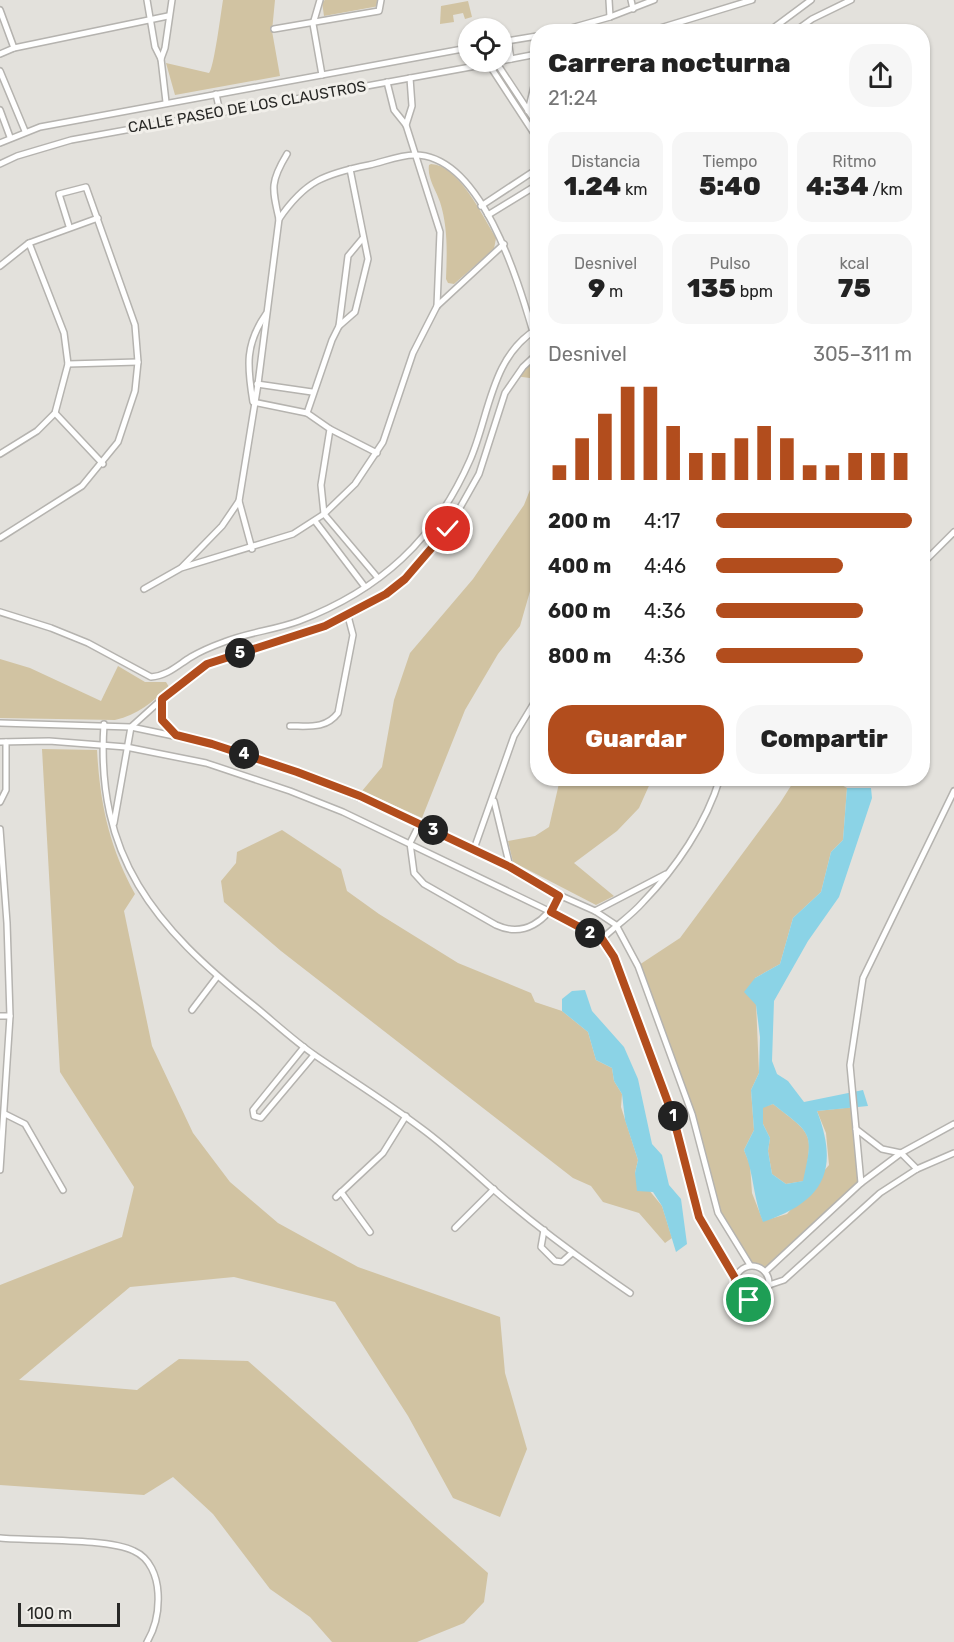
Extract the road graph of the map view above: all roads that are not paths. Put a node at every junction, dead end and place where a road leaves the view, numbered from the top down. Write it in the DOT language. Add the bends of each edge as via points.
graph roads {
  1 [pos="147,0"];
  2 [pos="172,0"];
  3 [pos="320,0"];
  4 [pos="381,0"];
  5 [pos="609,0"];
  6 [pos="631,0"];
  7 [pos="654,0"];
  8 [pos="752,0"];
  9 [pos="811,0"];
  10 [pos="851,0"];
  11 [pos="633,9"];
  12 [pos="0,10"];
  13 [pos="168,16"];
  14 [pos="610,17"];
  15 [pos="149,18"];
  16 [pos="313,24"];
  17 [pos="585,24"];
  18 [pos="678,24"];
  19 [pos="779,24"];
  20 [pos="805,24"];
  21 [pos="274,30"];
  22 [pos="530,37"];
  23 [pos="512,40"];
  24 [pos="14,48"];
  25 [pos="458,50"];
  26 [pos="0,54"];
  27 [pos="530,55"];
  28 [pos="161,59"];
  29 [pos="512,59"];
  30 [pos="458,67"];
  31 [pos="0,71"];
  32 [pos="494,72"];
  33 [pos="505,72"];
  34 [pos="322,75"];
  35 [pos="410,78"];
  36 [pos="387,82"];
  37 [pos="216,94"];
  38 [pos="166,102"];
  39 [pos="530,103"];
  40 [pos="0,110"];
  41 [pos="528,111"];
  42 [pos="220,112"];
  43 [pos="530,114"];
  44 [pos="406,125"];
  45 [pos="530,126"];
  46 [pos="25,131"];
  47 [pos="10,137"];
  48 [pos="0,143"];
  49 [pos="287,154"];
  50 [pos="414,155"];
  51 [pos="0,164"];
  52 [pos="350,169"];
  53 [pos="530,174"];
  54 [pos="530,188"];
  55 [pos="481,206"];
  56 [pos="488,215"];
  57 [pos="98,218"];
  58 [pos="279,219"];
  59 [pos="69,226"];
  60 [pos="363,238"];
  61 [pos="29,243"];
  62 [pos="504,244"];
  63 [pos="0,266"];
  64 [pos="437,306"];
  65 [pos="267,313"];
  66 [pos="530,317"];
  67 [pos="339,326"];
  68 [pos="530,336"];
  69 [pos="530,360"];
  70 [pos="138,362"];
  71 [pos="68,364"];
  72 [pos="250,384"];
  73 [pos="258,384"];
  74 [pos="312,392"];
  75 [pos="253,402"];
  76 [pos="56,413"];
  77 [pos="307,413"];
  78 [pos="330,429"];
  79 [pos="377,453"];
  80 [pos="0,454"];
  81 [pos="102,464"];
  82 [pos="239,501"];
  83 [pos="324,514"];
  84 [pos="315,521"];
  85 [pos="954,532"];
  86 [pos="0,537"];
  87 [pos="252,549"];
  88 [pos="930,556"];
  89 [pos="180,568"];
  90 [pos="378,578"];
  91 [pos="365,587"];
  92 [pos="144,589"];
  93 [pos="0,612"];
  94 [pos="348,616"];
  95 [pos="162,699"];
  96 [pos="530,710"];
  97 [pos="0,723"];
  98 [pos="104,724"];
  99 [pos="290,726"];
  100 [pos="131,727"];
  101 [pos="176,735"];
  102 [pos="3,742"];
  103 [pos="102,745"];
  104 [pos="126,747"];
  105 [pos="718,786"];
  106 [pos="954,791"];
  107 [pos="0,799"];
  108 [pos="494,800"];
  109 [pos="420,823"];
  110 [pos="114,825"];
  111 [pos="0,829"];
  112 [pos="410,843"];
  113 [pos="474,849"];
  114 [pos="510,867"];
  115 [pos="670,871"];
  116 [pos="559,896"];
  117 [pos="3,911"];
  118 [pos="595,911"];
  119 [pos="551,912"];
  120 [pos="0,923"];
  121 [pos="8,923"];
  122 [pos="616,925"];
  123 [pos="602,939"];
  124 [pos="218,977"];
  125 [pos="192,1010"];
  126 [pos="0,1016"];
  127 [pos="10,1016"];
  128 [pos="0,1028"];
  129 [pos="10,1028"];
  130 [pos="304,1047"];
  131 [pos="314,1054"];
  132 [pos="5,1114"];
  133 [pos="406,1116"];
  134 [pos="2,1123"];
  135 [pos="954,1124"];
  136 [pos="856,1129"];
  137 [pos="2,1136"];
  138 [pos="901,1153"];
  139 [pos="954,1153"];
  140 [pos="917,1169"];
  141 [pos="0,1170"];
  142 [pos="861,1184"];
  143 [pos="63,1190"];
  144 [pos="494,1190"];
  145 [pos="454,1228"];
  146 [pos="544,1230"];
  147 [pos="370,1232"];
  148 [pos="572,1253"];
  149 [pos="750,1265"];
  150 [pos="765,1272"];
  151 [pos="735,1278"];
  152 [pos="769,1285"];
  153 [pos="630,1293"];
  154 [pos="0,1538"];
  155 [pos="151,1636"];
  156 [pos="147,1642"];
  157 [pos="157,1642"];
  1 -- 15 [label="street"];
  2 -- 13 [label="street"];
  3 -- 16 [label="street"];
  4 -- 16 [label="street" via="379,11"];
  5 -- 14 [label="street"];
  6 -- 11 [label="street"];
  7 -- 11 [label="street"];
  8 -- 18 [label="street"];
  9 -- 19 [label="street"];
  10 -- 20 [label="street"];
  11 -- 14 [label="street"];
  12 -- 24 [label="street"];
  13 -- 15 [label="street"];
  13 -- 28 [label="street"];
  14 -- 17 [label="street"];
  15 -- 24 [label="street"];
  15 -- 28 [label="street"];
  16 -- 21 [label="street"];
  16 -- 34 [label="street"];
  22 -- 23 [label="street"];
  24 -- 26 [label="street"];
  25 -- 34 [label="street, CALLE PASEO DE LOS CLAUSTROS"];
  27 -- 29 [label="street, CALLE PASEO DE LOS CLAUSTROS"];
  28 -- 38 [label="street"];
  30 -- 35 [label="street, CALLE PASEO DE LOS CLAUSTROS"];
  31 -- 46 [label="street"];
  32 -- 45 [label="street"];
  33 -- 41 [label="street"];
  34 -- 37 [label="street, CALLE PASEO DE LOS CLAUSTROS"];
  35 -- 36 [label="street, CALLE PASEO DE LOS CLAUSTROS"];
  35 -- 44 [label="street" via="412,106"];
  36 -- 42 [label="street, CALLE PASEO DE LOS CLAUSTROS"];
  36 -- 44 [label="street" via="394,110"];
  37 -- 38 [label="street, CALLE PASEO DE LOS CLAUSTROS"];
  37 -- 42 [label="street"];
  38 -- 46 [label="street, CALLE PASEO DE LOS CLAUSTROS"];
  39 -- 41 [label="street"];
  40 -- 47 [label="street"];
  41 -- 43 [label="street"];
  42 -- 51 [label="street, CALLE PASEO DE LOS CLAUSTROS" via="52,144"];
  44 -- 50 [label="street"];
  46 -- 47 [label="street, CALLE PASEO DE LOS CLAUSTROS"];
  47 -- 48 [label="street, CALLE PASEO DE LOS CLAUSTROS"];
  49 -- 58 [label="street" via="274,175"];
  50 -- 52 [label="street"];
  50 -- 55 [label="street" via="442,162 456,171"];
  50 -- 64 [label="street" via="440,232"];
  52 -- 58 [label="street" via="319,178 294,196"];
  52 -- 60 [label="street"];
  53 -- 55 [label="street"];
  54 -- 56 [label="street"];
  55 -- 56 [label="street"];
  56 -- 62 [label="street"];
  57 -- 59 [label="street"];
  57 -- 59 [label="street" via="86,187 59,194"];
  57 -- 70 [label="street" via="135,325"];
  58 -- 65 [label="street"];
  59 -- 61 [label="street"];
  60 -- 67 [label="street" via="348,256"];
  60 -- 67 [label="street" via="368,259 364,284 355,312"];
  61 -- 63 [label="street"];
  61 -- 71 [label="street" via="64,333"];
  62 -- 64 [label="street"];
  62 -- 66 [label="street"];
  64 -- 79 [label="street" via="413,353"];
  65 -- 72 [label="street" via="254,332 248,364"];
  65 -- 73 [label="street"];
  67 -- 74 [label="street"];
  68 -- 90 [label="street" via="496,380 470,460 446,506 409,555"];
  69 -- 94 [label="street" via="505,393 479,474 448,529 405,579"];
  70 -- 71 [label="street"];
  70 -- 81 [label="street" via="128,416 118,442"];
  71 -- 76 [label="street"];
  72 -- 73 [label="street"];
  72 -- 75 [label="street"];
  73 -- 74 [label="street"];
  73 -- 75 [label="street"];
  74 -- 77 [label="street"];
  75 -- 77 [label="street"];
  75 -- 82 [label="street"];
  76 -- 80 [label="street" via="37,431"];
  76 -- 81 [label="street"];
  77 -- 78 [label="street"];
  78 -- 79 [label="street"];
  78 -- 83 [label="street" via="321,484"];
  79 -- 83 [label="street" via="356,484"];
  81 -- 86 [label="street" via="82,486"];
  82 -- 87 [label="street"];
  82 -- 89 [label="street" via="222,526"];
  83 -- 84 [label="street"];
  83 -- 90 [label="street"];
  84 -- 87 [label="street"];
  84 -- 91 [label="street"];
  85 -- 88 [label="street"];
  87 -- 89 [label="street"];
  89 -- 92 [label="street"];
  90 -- 91 [label="street"];
  91 -- 93 [label="street" via="334,606 296,622 225,642 155,677 51,628"];
  94 -- 95 [label="street" via="299,636 207,664"];
  94 -- 99 [label="street" via="353,635 338,713 323,725"];
  95 -- 100 [label="street"];
  95 -- 101 [label="street" via="162,720"];
  96 -- 108 [label="street" via="514,736"];
  97 -- 98 [label="street"];
  98 -- 100 [label="street"];
  98 -- 103 [label="street"];
  100 -- 101 [label="street"];
  100 -- 104 [label="street"];
  101 -- 109 [label="street" via="297,772"];
  102 -- 103 [label="street"];
  102 -- 107 [label="street" via="6,790"];
  103 -- 104 [label="street"];
  103 -- 110 [label="street" via="105,794"];
  104 -- 110 [label="street"];
  104 -- 112 [label="street" via="207,764 290,791"];
  105 -- 115 [label="street" via="712,804"];
  106 -- 136 [label="street" via="863,978 851,1054"];
  108 -- 113 [label="street"];
  108 -- 114 [label="street"];
  109 -- 112 [label="street"];
  109 -- 113 [label="street"];
  110 -- 124 [label="street" via="139,890 178,941"];
  111 -- 117 [label="street"];
  112 -- 119 [label="street"];
  112 -- 119 [label="street" via="414,873 424,884 505,929 526,929"];
  113 -- 114 [label="street"];
  114 -- 116 [label="street"];
  115 -- 118 [label="street"];
  115 -- 122 [label="street"];
  116 -- 118 [label="street"];
  116 -- 119 [label="street"];
  117 -- 121 [label="street"];
  118 -- 122 [label="street"];
  119 -- 123 [label="street"];
  120 -- 121 [label="street"];
  121 -- 127 [label="street"];
  122 -- 123 [label="street"];
  122 -- 149 [label="street" via="638,966 692,1114 718,1212"];
  123 -- 151 [label="street" via="614,957 673,1116 699,1217"];
  124 -- 125 [label="street"];
  124 -- 130 [label="street"];
  126 -- 127 [label="street"];
  127 -- 129 [label="street"];
  128 -- 129 [label="street"];
  129 -- 132 [label="street"];
  130 -- 131 [label="street"];
  130 -- 131 [label="street" via="253,1110 254,1116 261,1118"];
  131 -- 133 [label="street"];
  132 -- 134 [label="street"];
  132 -- 143 [label="street" via="25,1124"];
  133 -- 144 [label="street"];
  133 -- 147 [label="street" via="383,1153 338,1194"];
  134 -- 137 [label="street"];
  135 -- 138 [label="street"];
  136 -- 138 [label="street" via="882,1149"];
  136 -- 142 [label="street"];
  137 -- 141 [label="street"];
  138 -- 140 [label="street"];
  138 -- 142 [label="street"];
  139 -- 140 [label="street"];
  140 -- 152 [label="street" via="880,1193 781,1282"];
  142 -- 150 [label="street"];
  144 -- 145 [label="street"];
  144 -- 146 [label="street"];
  146 -- 148 [label="street"];
  146 -- 148 [label="street" via="541,1247 555,1262 562,1262"];
  148 -- 153 [label="street"];
  149 -- 150 [label="street"];
  149 -- 151 [label="street"];
  150 -- 152 [label="street"];
  151 -- 152 [label="street" via="736,1291 749,1300 763,1297"];
  154 -- 155 [label="street" via="111,1544 136,1551 151,1565 158,1588 159,1608"];
  155 -- 156 [label="street"];
  155 -- 157 [label="street"];
}
